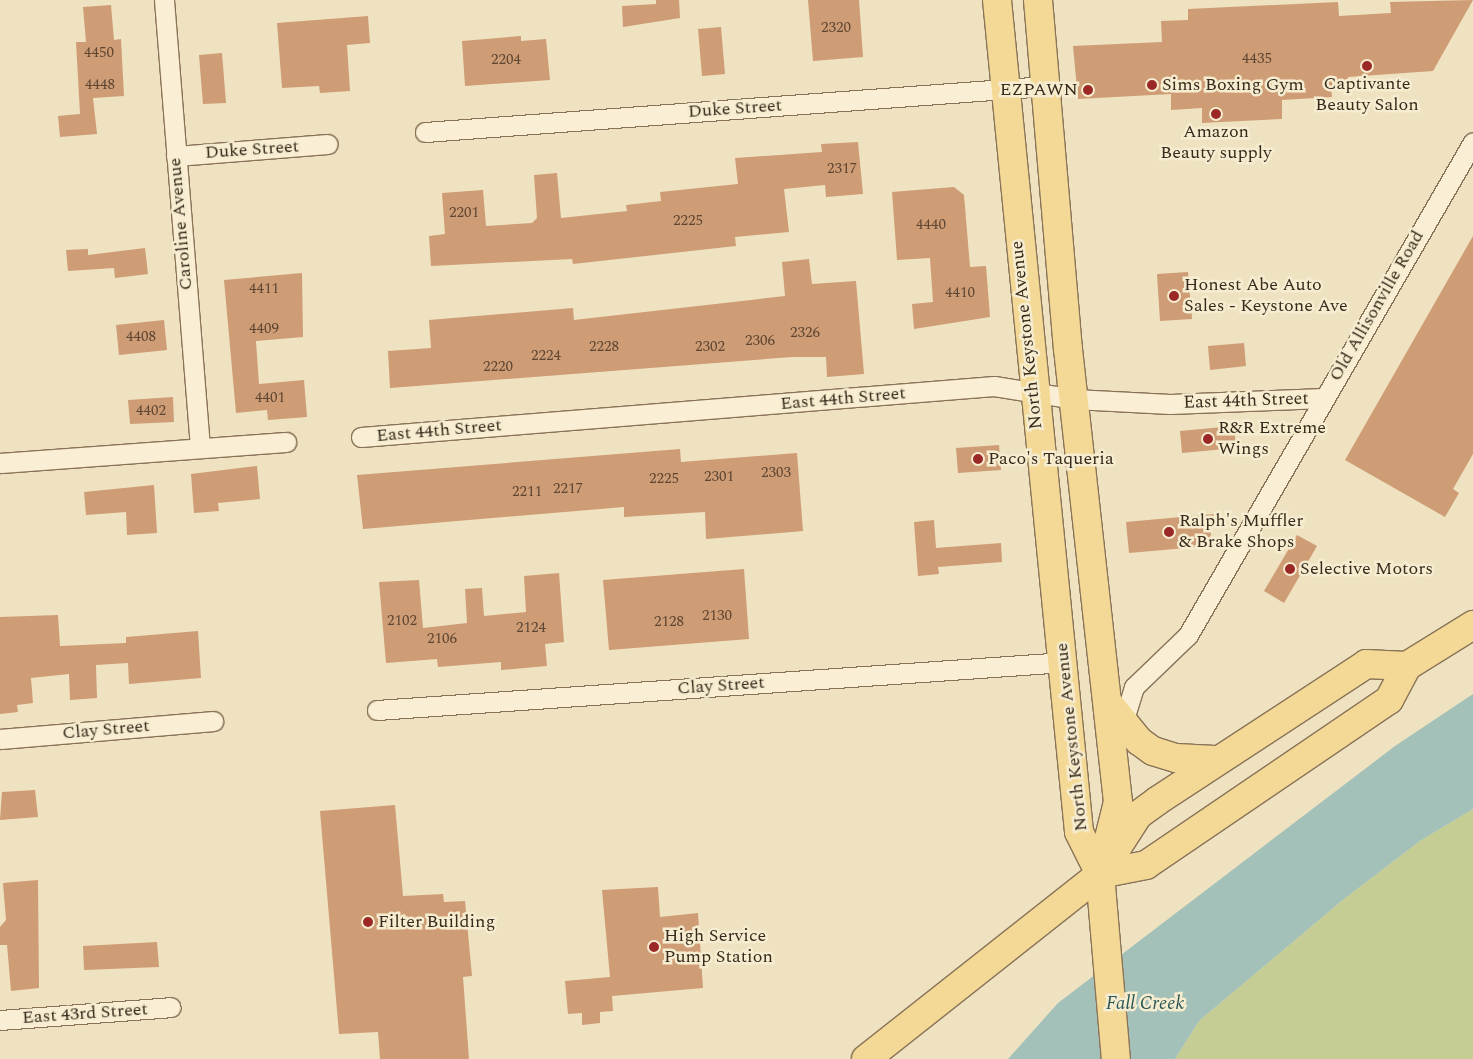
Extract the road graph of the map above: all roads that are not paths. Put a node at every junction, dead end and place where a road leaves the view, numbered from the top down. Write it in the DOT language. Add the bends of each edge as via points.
graph roads {
  1 [pos="164,0"];
  2 [pos="997,0"];
  3 [pos="1038,0"];
  4 [pos="1045,86"];
  5 [pos="1004,89"];
  6 [pos="426,132"];
  7 [pos="1473,142"];
  8 [pos="328,144"];
  9 [pos="176,156"];
  10 [pos="1032,392"];
  11 [pos="1324,398"];
  12 [pos="1074,399"];
  13 [pos="361,437"];
  14 [pos="286,442"];
  15 [pos="200,448"];
  16 [pos="0,463"];
  17 [pos="1473,625"];
  18 [pos="1065,662"];
  19 [pos="1407,666"];
  20 [pos="377,710"];
  21 [pos="1117,712"];
  22 [pos="213,721"];
  23 [pos="0,739"];
  24 [pos="1215,760"];
  25 [pos="1100,874"];
  26 [pos="171,1008"];
  27 [pos="0,1020"];
  28 [pos="866,1059"];
  29 [pos="1116,1059"];
  1 -- 9 [label="street, Caroline Avenue"];
  2 -- 5 [label="main road, North Keystone Avenue"];
  3 -- 4 [label="main road, North Keystone Avenue"];
  4 -- 5 [label="street, Duke Street"];
  4 -- 12 [label="main road, North Keystone Avenue"];
  5 -- 6 [label="street, Duke Street"];
  5 -- 10 [label="main road, North Keystone Avenue"];
  7 -- 11 [label="street, Old Allisonville Road"];
  8 -- 9 [label="street, Duke Street"];
  9 -- 15 [label="street, Caroline Avenue"];
  10 -- 12 [label="street, East 44th Street"];
  10 -- 13 [label="street, East 44th Street" via="994,386"];
  10 -- 18 [label="main road, North Keystone Avenue"];
  11 -- 12 [label="street, East 44th Street" via="1170,404"];
  11 -- 21 [label="street, Old Allisonville Road" via="1188,635 1134,687"];
  12 -- 21 [label="main road, North Keystone Avenue"];
  14 -- 15 [label="street"];
  15 -- 16 [label="street"];
  17 -- 19 [label="main road"];
  18 -- 20 [label="street, Clay Street"];
  18 -- 25 [label="main road, North Keystone Avenue" via="1078,832"];
  19 -- 24 [label="main road" via="1366,664"];
  19 -- 25 [label="main road" via="1389,700 1146,865"];
  21 -- 24 [label="main road" via="1153,751 1176,758"];
  21 -- 25 [label="main road, North Keystone Avenue" via="1114,749 1118,802"];
  22 -- 23 [label="street, Clay Street"];
  24 -- 25 [label="main road" via="1138,815"];
  25 -- 28 [label="main road"];
  25 -- 29 [label="main road, North Keystone Avenue"];
  26 -- 27 [label="street, East 43rd Street"];
}
